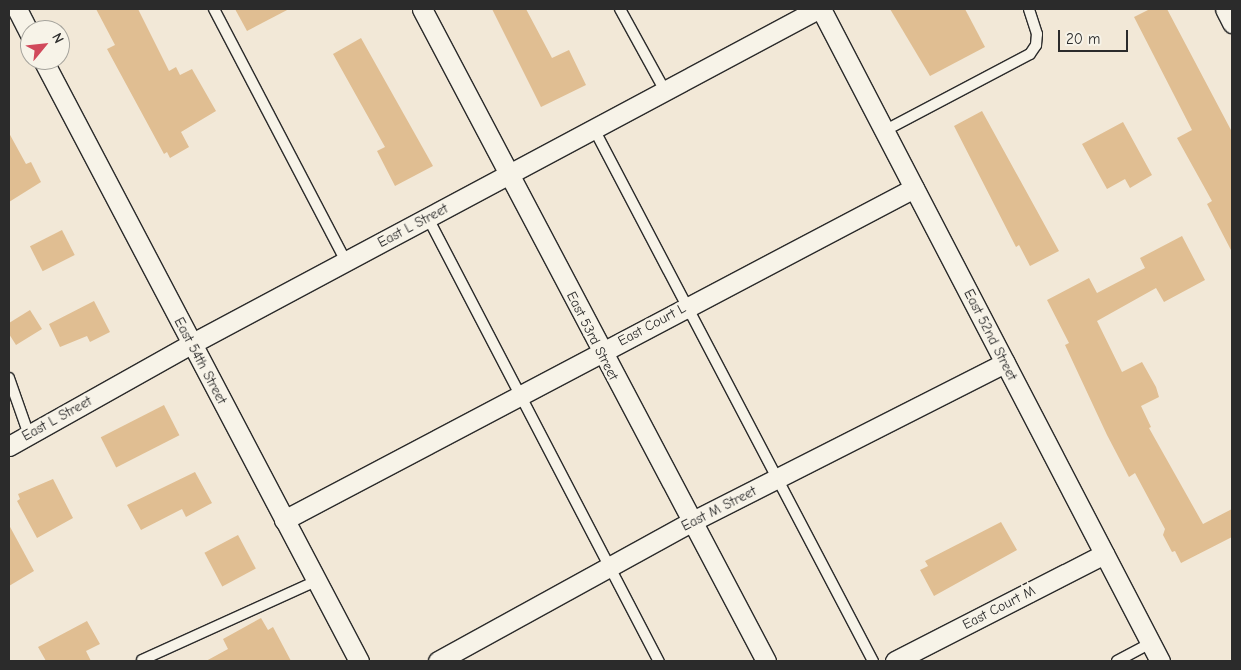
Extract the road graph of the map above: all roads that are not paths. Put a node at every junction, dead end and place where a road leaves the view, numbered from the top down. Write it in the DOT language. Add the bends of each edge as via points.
graph roads {
  1 [pos="214,9"];
  2 [pos="422,9"];
  3 [pos="620,9"];
  4 [pos="819,9"];
  5 [pos="1029,9"];
  6 [pos="1225,9"];
  7 [pos="1232,23"];
  8 [pos="48,70"];
  9 [pos="665,91"];
  10 [pos="594,129"];
  11 [pos="884,131"];
  12 [pos="510,174"];
  13 [pos="914,188"];
  14 [pos="428,218"];
  15 [pos="346,262"];
  16 [pos="687,307"];
  17 [pos="191,344"];
  18 [pos="600,352"];
  19 [pos="1005,363"];
  20 [pos="9,378"];
  21 [pos="520,394"];
  22 [pos="29,435"];
  23 [pos="9,446"];
  24 [pos="778,479"];
  25 [pos="284,520"];
  26 [pos="691,522"];
  27 [pos="1104,554"];
  28 [pos="610,567"];
  29 [pos="316,580"];
  30 [pos="1151,643"];
  31 [pos="142,660"];
  32 [pos="359,661"];
  33 [pos="438,661"];
  34 [pos="659,661"];
  35 [pos="766,661"];
  36 [pos="873,661"];
  37 [pos="895,661"];
  38 [pos="1117,661"];
  39 [pos="1160,661"];
  1 -- 15 [label="lane"];
  2 -- 12 [label="street, East 53rd Street"];
  3 -- 9 [label="lane"];
  4 -- 9 [label="street, East L Street"];
  4 -- 11 [label="street, East 52nd Street"];
  5 -- 11 [label="lane" via="1037,34 1036,46 1030,54"];
  6 -- 7 [label="street"];
  8 -- 17 [label="street, East 54th Street"];
  9 -- 10 [label="street, East L Street"];
  10 -- 12 [label="street, East L Street"];
  10 -- 16 [label="lane"];
  11 -- 13 [label="street, East 52nd Street"];
  12 -- 14 [label="street, East L Street"];
  12 -- 18 [label="street, East 53rd Street"];
  13 -- 16 [label="street, East Court L"];
  13 -- 19 [label="street, East 52nd Street"];
  14 -- 15 [label="street, East L Street"];
  14 -- 21 [label="lane"];
  15 -- 17 [label="street, East L Street"];
  16 -- 18 [label="street, East Court L"];
  16 -- 24 [label="lane"];
  17 -- 22 [label="street, East L Street"];
  17 -- 25 [label="street, East 54th Street"];
  18 -- 21 [label="street, East Court L"];
  18 -- 26 [label="street, East 53rd Street"];
  19 -- 24 [label="street, East M Street"];
  19 -- 27 [label="street, East 52nd Street"];
  20 -- 22 [label="lane"];
  21 -- 25 [label="street, East Court L"];
  21 -- 28 [label="lane"];
  22 -- 23 [label="street, East L Street"];
  24 -- 26 [label="street, East M Street"];
  24 -- 36 [label="lane"];
  25 -- 29 [label="street, East 54th Street"];
  26 -- 28 [label="street, East M Street"];
  26 -- 35 [label="street, East 53rd Street"];
  27 -- 30 [label="street, East 52nd Street"];
  27 -- 37 [label="street, East Court M"];
  28 -- 33 [label="street, East M Street"];
  28 -- 34 [label="lane"];
  29 -- 31 [label="lane"];
  29 -- 32 [label="street, East 54th Street"];
  30 -- 38 [label="lane"];
  30 -- 39 [label="street, East 52nd Street"];
}
